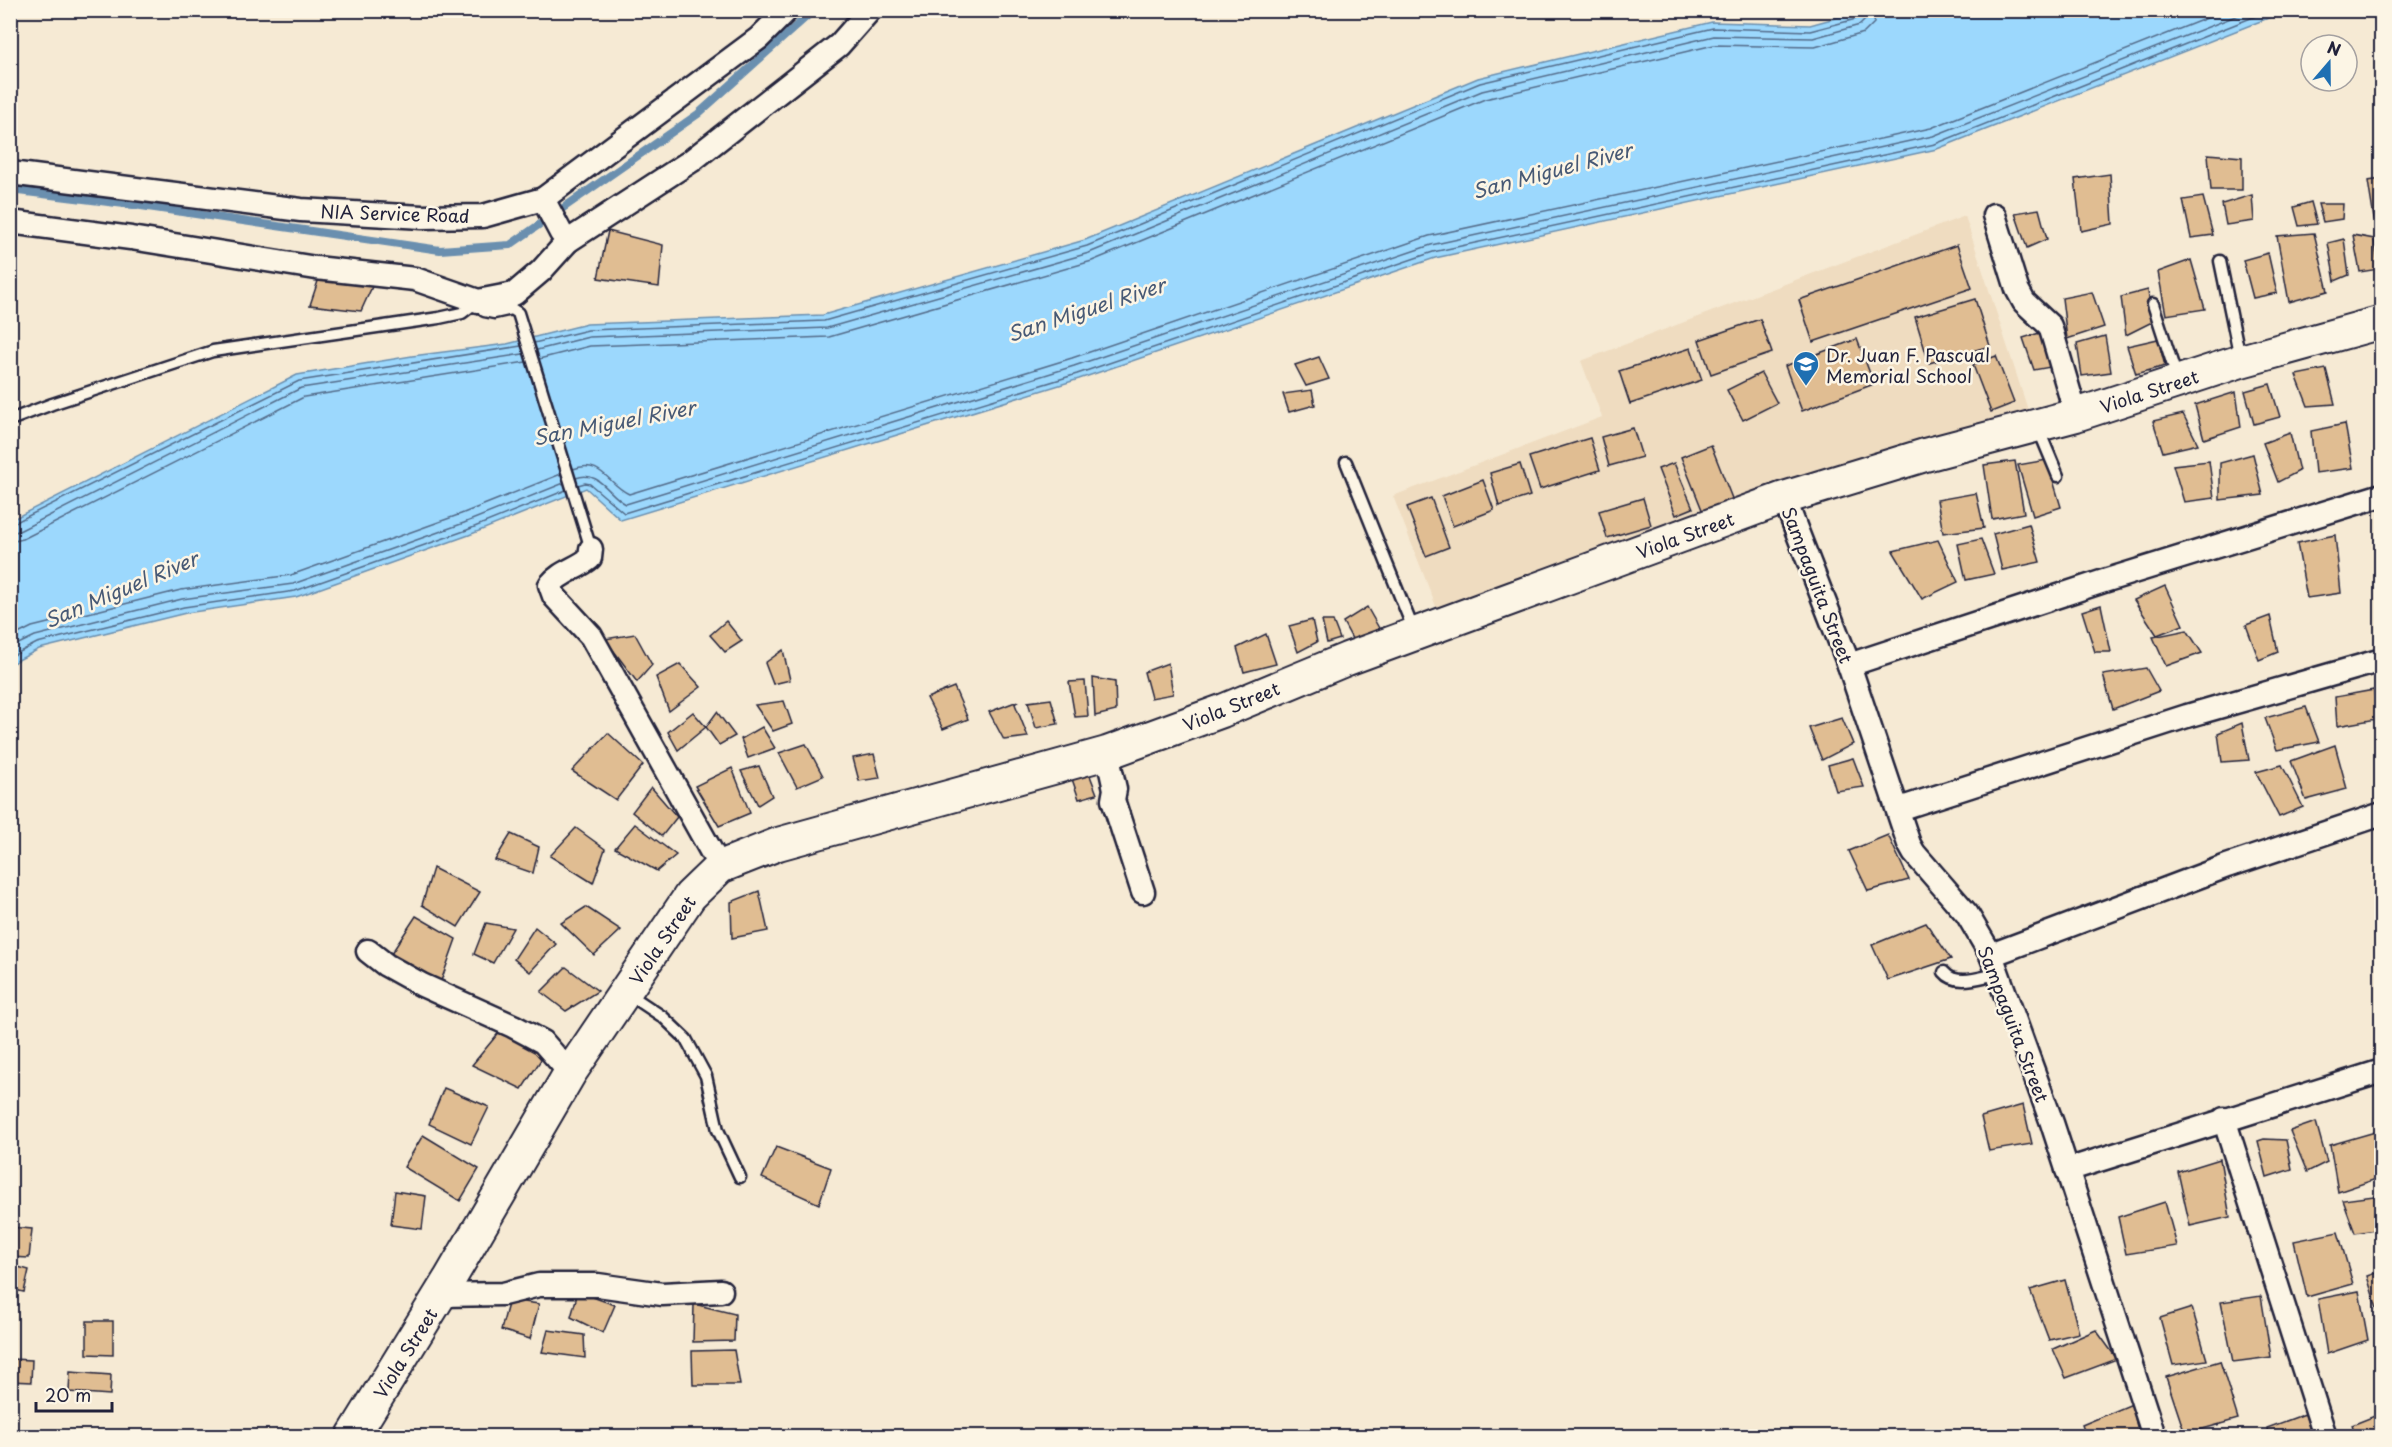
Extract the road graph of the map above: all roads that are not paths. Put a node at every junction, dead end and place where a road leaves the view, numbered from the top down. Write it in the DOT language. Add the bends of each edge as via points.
graph roads {
  1 [pos="787,10"];
  2 [pos="870,10"];
  3 [pos="10,173"];
  4 [pos="544,203"];
  5 [pos="1994,215"];
  6 [pos="10,222"];
  7 [pos="564,237"];
  8 [pos="2220,261"];
  9 [pos="478,301"];
  10 [pos="2152,304"];
  11 [pos="2382,322"];
  12 [pos="2241,361"];
  13 [pos="2178,382"];
  14 [pos="2076,415"];
  15 [pos="10,420"];
  16 [pos="2037,425"];
  17 [pos="1346,462"];
  18 [pos="2058,476"];
  19 [pos="2382,495"];
  20 [pos="1784,498"];
  21 [pos="591,549"];
  22 [pos="1415,634"];
  23 [pos="2382,660"];
  24 [pos="1849,664"];
  25 [pos="1107,753"];
  26 [pos="1899,808"];
  27 [pos="2382,814"];
  28 [pos="720,867"];
  29 [pos="1143,892"];
  30 [pos="368,951"];
  31 [pos="1994,965"];
  32 [pos="1944,972"];
  33 [pos="626,993"];
  34 [pos="2382,1071"];
  35 [pos="570,1073"];
  36 [pos="2224,1119"];
  37 [pos="2067,1170"];
  38 [pos="740,1177"];
  39 [pos="721,1291"];
  40 [pos="440,1295"];
  41 [pos="353,1437"];
  42 [pos="2154,1437"];
  43 [pos="2325,1437"];
  1 -- 4 [label="street, NIA Service Road" via="759,38"];
  2 -- 7 [label="street" via="839,45 691,161"];
  3 -- 4 [label="street, NIA Service Road" via="301,210 422,217 483,216"];
  4 -- 7 [label="street"];
  5 -- 14 [label="street" via="2017,289 2024,302 2050,326"];
  6 -- 9 [label="street" via="415,279"];
  7 -- 9 [label="street" via="541,271 514,294"];
  8 -- 12 [label="lane"];
  9 -- 15 [label="lane" via="462,313 439,318 213,351"];
  9 -- 21 [label="lane" via="484,311 512,309 518,313"];
  10 -- 13 [label="lane"];
  11 -- 12 [label="street, Viola Street"];
  12 -- 13 [label="street, Viola Street"];
  13 -- 14 [label="street, Viola Street"];
  14 -- 16 [label="street, Viola Street"];
  16 -- 18 [label="lane"];
  16 -- 20 [label="street, Viola Street"];
  17 -- 22 [label="lane"];
  19 -- 24 [label="street"];
  20 -- 22 [label="street, Viola Street"];
  20 -- 24 [label="street, Sampaguita Street"];
  21 -- 28 [label="street" via="591,558 584,564 556,577 550,585 554,596 591,636"];
  22 -- 25 [label="street, Viola Street"];
  23 -- 26 [label="street"];
  24 -- 26 [label="street, Sampaguita Street"];
  25 -- 28 [label="street, Viola Street" via="778,844"];
  25 -- 29 [label="street" via="1115,789 1113,800"];
  26 -- 31 [label="street, Sampaguita Street" via="1914,854 1967,914"];
  27 -- 31 [label="street" via="2227,866"];
  28 -- 33 [label="street, Viola Street" via="690,896"];
  30 -- 35 [label="street" via="422,985 543,1042"];
  31 -- 32 [label="lane" via="1956,981"];
  31 -- 37 [label="street, Sampaguita Street"];
  33 -- 35 [label="street, Viola Street"];
  33 -- 38 [label="lane" via="663,1017 686,1040 706,1076 718,1130"];
  34 -- 36 [label="street"];
  35 -- 40 [label="street, Viola Street"];
  36 -- 37 [label="street"];
  36 -- 43 [label="street"];
  37 -- 42 [label="street, Sampaguita Street"];
  39 -- 40 [label="street" via="662,1294 598,1285 539,1285 503,1294"];
  40 -- 41 [label="street, Viola Street"];
}
